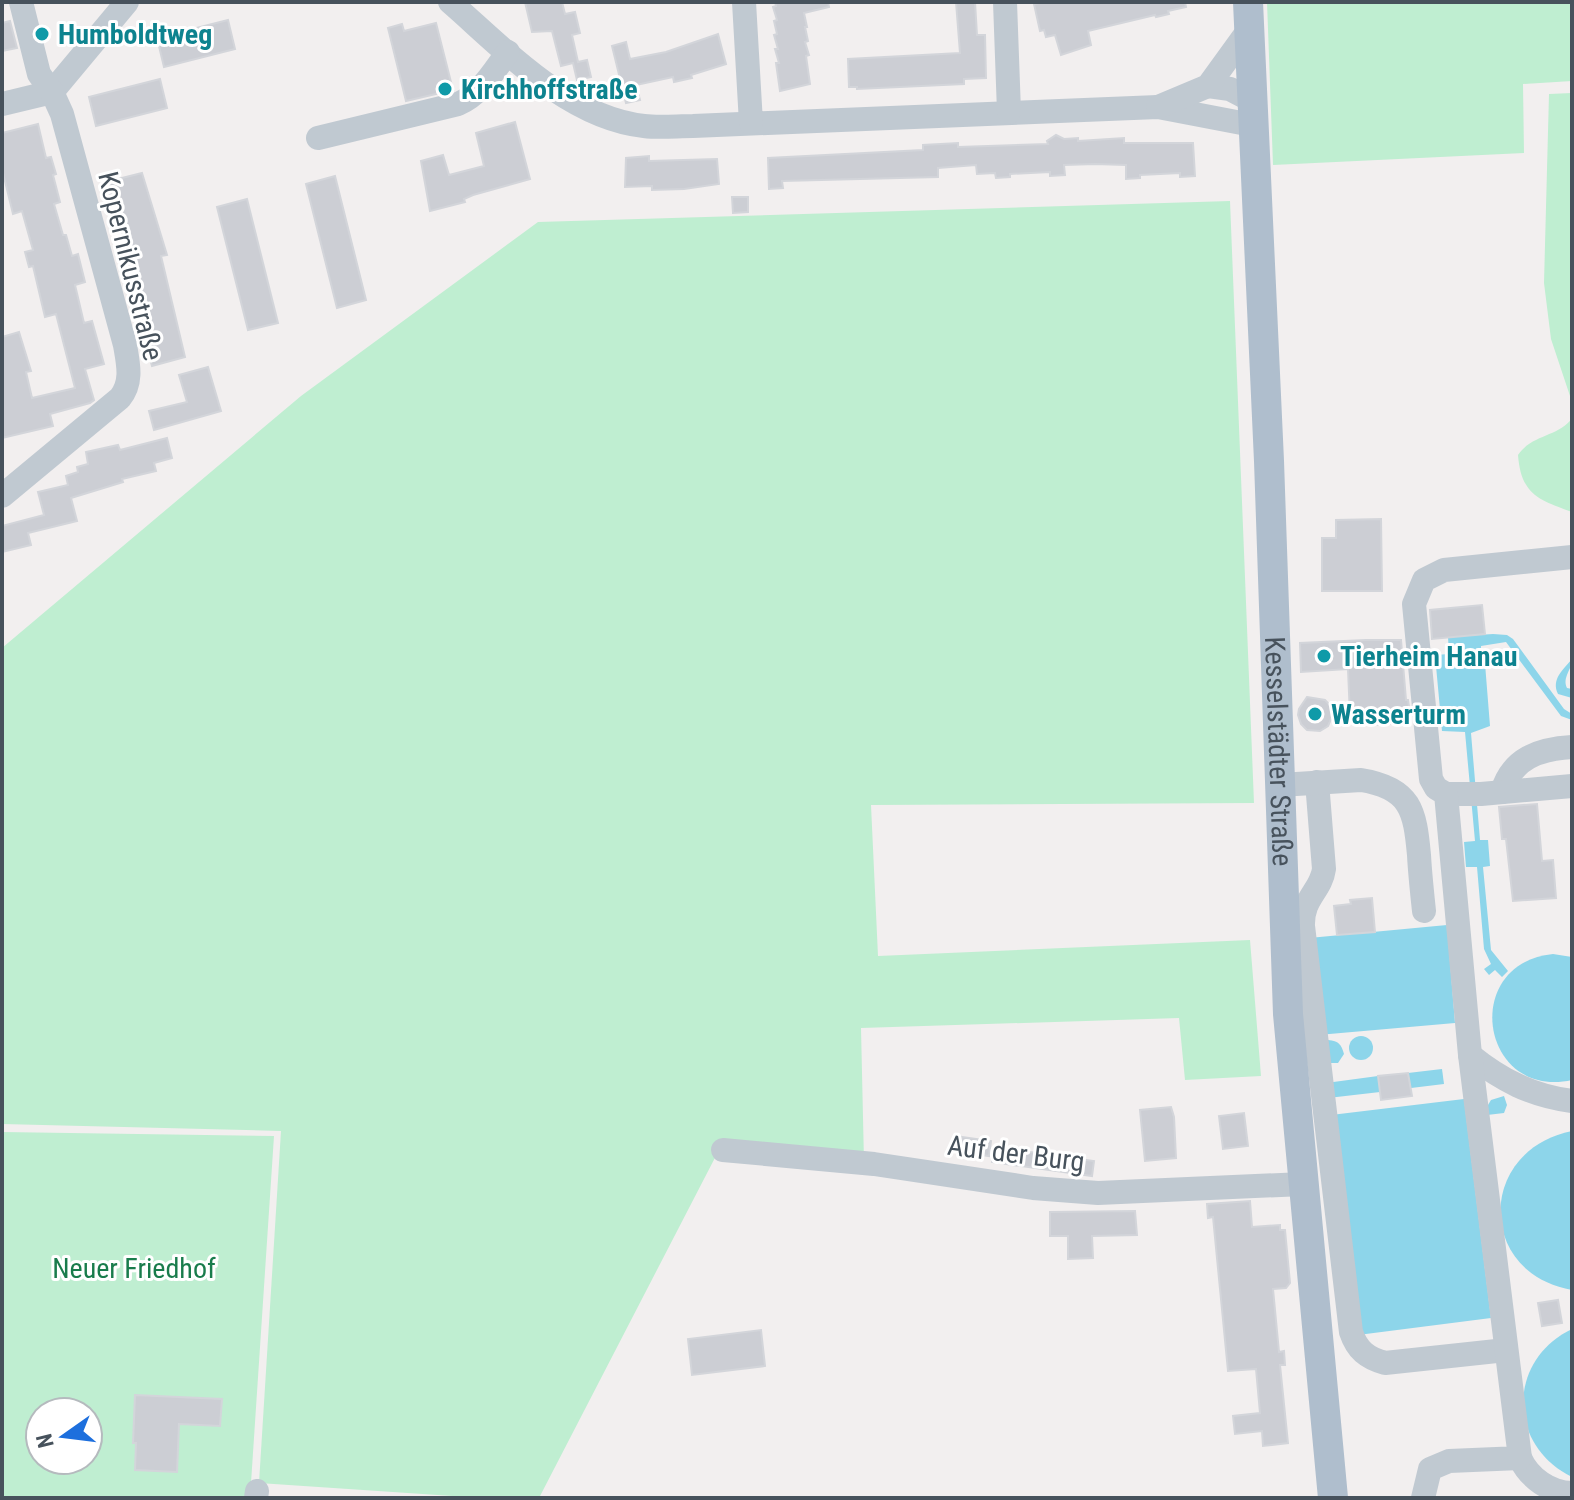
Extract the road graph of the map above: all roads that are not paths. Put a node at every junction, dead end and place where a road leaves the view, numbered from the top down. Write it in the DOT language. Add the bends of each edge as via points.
graph roads {
  1 [pos="21,2"];
  2 [pos="127,2"];
  3 [pos="450,2"];
  4 [pos="744,2"];
  5 [pos="1005,2"];
  6 [pos="1249,15"];
  7 [pos="508,52"];
  8 [pos="1208,86"];
  9 [pos="52,92"];
  10 [pos="2,104"];
  11 [pos="1158,107"];
  12 [pos="1009,112"];
  13 [pos="1252,112"];
  14 [pos="751,123"];
  15 [pos="318,138"];
  16 [pos="2,496"];
  17 [pos="1572,557"];
  18 [pos="1572,747"];
  19 [pos="1317,782"];
  20 [pos="1280,785"];
  21 [pos="1572,786"];
  22 [pos="1466,793"];
  23 [pos="1412,810"];
  24 [pos="1424,911"];
  25 [pos="1470,1055"];
  26 [pos="1572,1101"];
  27 [pos="723,1150"];
  28 [pos="1303,1184"];
  29 [pos="1506,1350"];
  30 [pos="1520,1458"];
  31 [pos="1572,1493"];
  32 [pos="1333,1498"];
  33 [pos="1423,1498"];
  1 -- 9 [label="street" via="39,74"];
  2 -- 9 [label="street"];
  3 -- 7 [label="street"];
  4 -- 14 [label="street"];
  5 -- 12 [label="street"];
  6 -- 8 [label="street"];
  6 -- 13 [label="main road, Kesselstädter Straße"];
  7 -- 14 [label="street" via="573,103 611,118 652,126"];
  7 -- 15 [label="street" via="473,95 458,104"];
  8 -- 11 [label="street"];
  8 -- 13 [label="street" via="1230,89"];
  9 -- 10 [label="street"];
  9 -- 16 [label="street, Kopernikusstraße" via="125,345 129,380 120,398"];
  11 -- 12 [label="street"];
  11 -- 13 [label="street"];
  12 -- 14 [label="street"];
  13 -- 20 [label="main road, Kesselstädter Straße"];
  17 -- 22 [label="street" via="1444,570 1424,580 1414,604 1430,770"];
  18 -- 22 [label="street" via="1545,750"];
  19 -- 20 [label="street"];
  19 -- 23 [label="street" via="1373,782 1404,799"];
  19 -- 29 [label="street" via="1324,869 1306,905 1303,926 1351,1332 1360,1350 1385,1363"];
  20 -- 28 [label="main road, Kesselstädter Straße" via="1288,1014"];
  21 -- 22 [label="street"];
  22 -- 23 [label="street"];
  22 -- 25 [label="street"];
  23 -- 24 [label="street"];
  25 -- 26 [label="street" via="1514,1084"];
  25 -- 29 [label="street"];
  27 -- 28 [label="street, Auf der Burg" via="1098,1193"];
  28 -- 32 [label="main road, Kesselstädter Straße"];
  29 -- 30 [label="street"];
  30 -- 31 [label="street" via="1546,1486"];
  30 -- 33 [label="street" via="1438,1464 1430,1469"];
}
